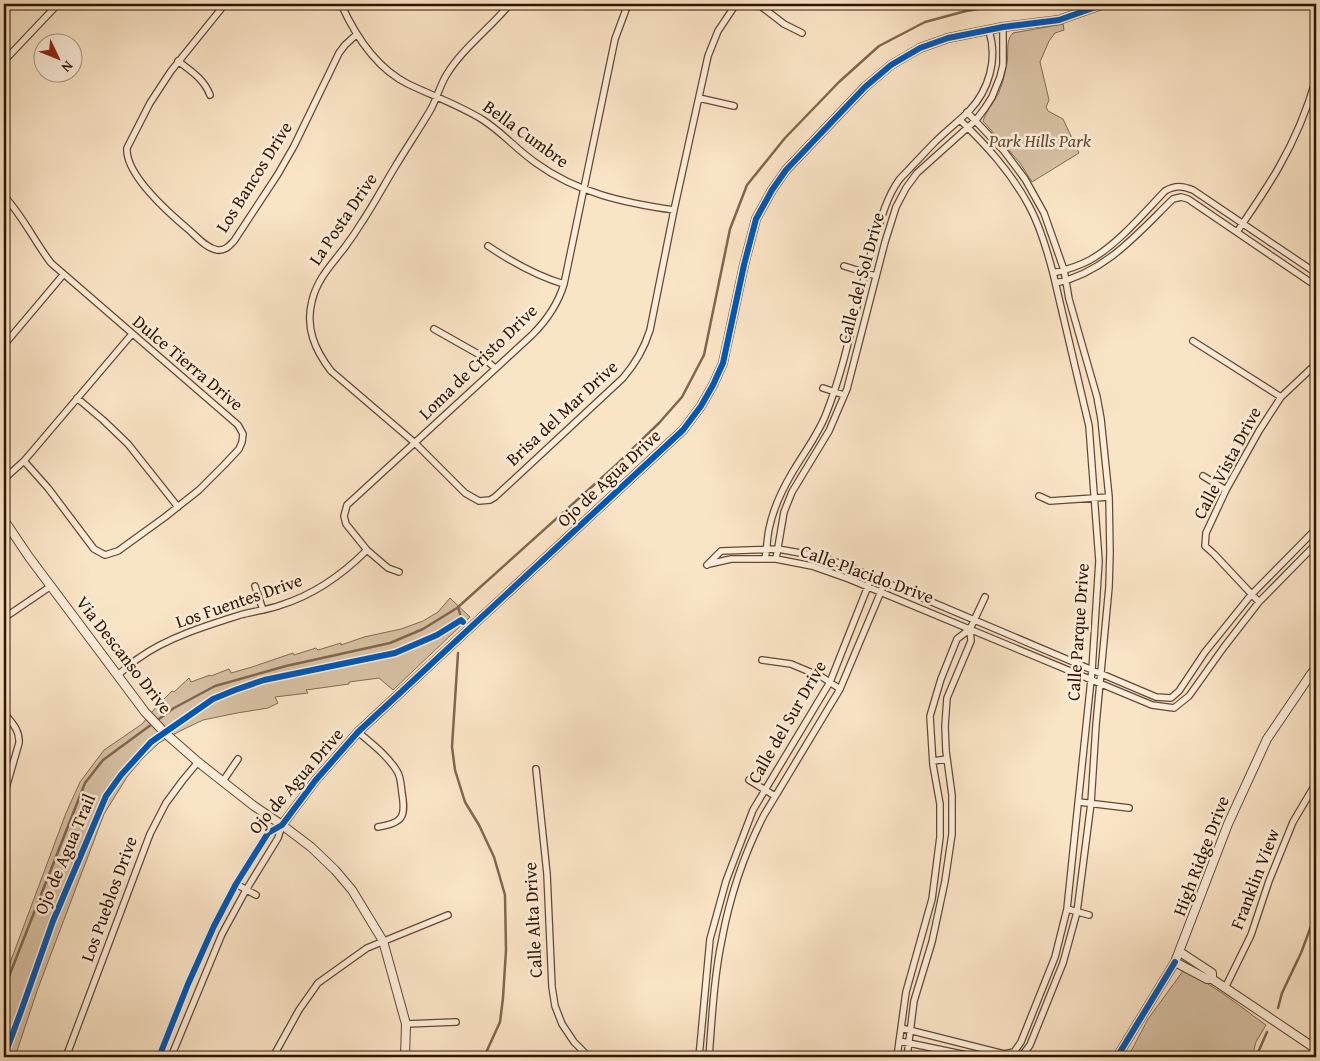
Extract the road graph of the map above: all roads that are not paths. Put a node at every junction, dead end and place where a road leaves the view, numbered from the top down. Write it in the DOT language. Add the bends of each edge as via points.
graph roads {
  1 [pos="58,4"];
  2 [pos="225,4"];
  3 [pos="341,4"];
  4 [pos="510,4"];
  5 [pos="628,4"];
  6 [pos="736,4"];
  7 [pos="758,4"];
  8 [pos="1104,4"];
  9 [pos="1003,28"];
  10 [pos="989,31"];
  11 [pos="802,33"];
  12 [pos="357,34"];
  13 [pos="4,61"];
  14 [pos="178,62"];
  15 [pos="1316,79"];
  16 [pos="210,95"];
  17 [pos="436,96"];
  18 [pos="699,98"];
  19 [pos="734,106"];
  20 [pos="968,112"];
  21 [pos="960,120"];
  22 [pos="976,120"];
  23 [pos="968,127"];
  24 [pos="931,147"];
  25 [pos="938,154"];
  26 [pos="1016,167"];
  27 [pos="1009,173"];
  28 [pos="1179,186"];
  29 [pos="583,190"];
  30 [pos="4,196"];
  31 [pos="1181,197"];
  32 [pos="10,203"];
  33 [pos="4,208"];
  34 [pos="674,210"];
  35 [pos="1044,213"];
  36 [pos="1035,218"];
  37 [pos="1243,224"];
  38 [pos="1238,232"];
  39 [pos="1119,238"];
  40 [pos="488,246"];
  41 [pos="1126,246"];
  42 [pos="1302,263"];
  43 [pos="844,266"];
  44 [pos="1064,270"];
  45 [pos="1296,272"];
  46 [pos="1316,272"];
  47 [pos="865,273"];
  48 [pos="1053,273"];
  49 [pos="63,275"];
  50 [pos="876,276"];
  51 [pos="1066,281"];
  52 [pos="564,284"];
  53 [pos="1056,284"];
  54 [pos="1316,286"];
  55 [pos="434,329"];
  56 [pos="132,334"];
  57 [pos="1193,341"];
  58 [pos="4,345"];
  59 [pos="1316,364"];
  60 [pos="495,368"];
  61 [pos="1092,382"];
  62 [pos="1080,385"];
  63 [pos="823,388"];
  64 [pos="834,392"];
  65 [pos="844,395"];
  66 [pos="1281,397"];
  67 [pos="77,398"];
  68 [pos="415,443"];
  69 [pos="802,457"];
  70 [pos="24,461"];
  71 [pos="809,462"];
  72 [pos="1203,476"];
  73 [pos="4,479"];
  74 [pos="1226,490"];
  75 [pos="1039,496"];
  76 [pos="1109,497"];
  77 [pos="1095,499"];
  78 [pos="178,506"];
  79 [pos="4,520"];
  80 [pos="1316,529"];
  81 [pos="1316,544"];
  82 [pos="767,549"];
  83 [pos="778,549"];
  84 [pos="367,550"];
  85 [pos="765,559"];
  86 [pos="776,559"];
  87 [pos="399,572"];
  88 [pos="872,576"];
  89 [pos="885,582"];
  90 [pos="1097,585"];
  91 [pos="51,586"];
  92 [pos="255,586"];
  93 [pos="867,586"];
  94 [pos="1109,587"];
  95 [pos="881,592"];
  96 [pos="1251,595"];
  97 [pos="985,597"];
  98 [pos="1259,602"];
  99 [pos="262,610"];
  100 [pos="4,618"];
  101 [pos="974,620"];
  102 [pos="970,629"];
  103 [pos="1043,650"];
  104 [pos="1040,658"];
  105 [pos="762,660"];
  106 [pos="1316,668"];
  107 [pos="1092,670"];
  108 [pos="1102,674"];
  109 [pos="118,675"];
  110 [pos="1090,678"];
  111 [pos="830,682"];
  112 [pos="1101,684"];
  113 [pos="840,689"];
  114 [pos="1171,698"];
  115 [pos="1174,708"];
  116 [pos="4,713"];
  117 [pos="1086,724"];
  118 [pos="1096,725"];
  119 [pos="358,732"];
  120 [pos="238,759"];
  121 [pos="947,760"];
  122 [pos="933,761"];
  123 [pos="198,762"];
  124 [pos="536,769"];
  125 [pos="749,780"];
  126 [pos="223,781"];
  127 [pos="1316,783"];
  128 [pos="766,790"];
  129 [pos="4,795"];
  130 [pos="776,796"];
  131 [pos="1079,802"];
  132 [pos="1091,803"];
  133 [pos="1129,808"];
  134 [pos="282,824"];
  135 [pos="378,827"];
  136 [pos="726,881"];
  137 [pos="236,884"];
  138 [pos="735,884"];
  139 [pos="246,890"];
  140 [pos="256,895"];
  141 [pos="932,899"];
  142 [pos="941,902"];
  143 [pos="1067,909"];
  144 [pos="1077,912"];
  145 [pos="448,915"];
  146 [pos="1089,915"];
  147 [pos="383,941"];
  148 [pos="1180,952"];
  149 [pos="1176,962"];
  150 [pos="1212,979"];
  151 [pos="188,984"];
  152 [pos="199,988"];
  153 [pos="1225,988"];
  154 [pos="704,990"];
  155 [pos="714,991"];
  156 [pos="456,1022"];
  157 [pos="406,1024"];
  158 [pos="901,1028"];
  159 [pos="910,1030"];
  160 [pos="899,1041"];
  161 [pos="909,1043"];
  162 [pos="1316,1048"];
  163 [pos="1014,1052"];
  164 [pos="66,1057"];
  165 [pos="159,1057"];
  166 [pos="171,1057"];
  167 [pos="273,1057"];
  168 [pos="405,1057"];
  169 [pos="589,1057"];
  170 [pos="699,1057"];
  171 [pos="709,1057"];
  172 [pos="897,1057"];
  173 [pos="907,1057"];
  174 [pos="976,1057"];
  175 [pos="1020,1057"];
  176 [pos="1117,1057"];
  1 -- 13 [label="street"];
  2 -- 14 [label="street, Los Bancos Drive"];
  3 -- 12 [label="street, Bella Cumbre"];
  4 -- 17 [label="street, La Posta Drive" via="456,62"];
  5 -- 29 [label="street, Loma de Cristo Drive" via="614,39"];
  6 -- 18 [label="street, Brisa del Mar Drive" via="710,48"];
  7 -- 11 [label="street"];
  8 -- 9 [label="street, Ojo de Agua Drive" via="1060,20"];
  9 -- 10 [label="street, Ojo de Agua Drive"];
  9 -- 22 [label="street, Calle del Sol Drive" via="1004,54 1000,78"];
  10 -- 20 [label="street, Calle del Sol Drive" via="993,47 990,71 985,87"];
  10 -- 119 [label="street, Ojo de Agua Drive" via="948,38 920,48 891,65 865,87 786,170 756,219 723,363 701,406 683,430"];
  12 -- 14 [label="street, Los Bancos Drive" via="339,53 294,146 261,201 234,241 222,250 212,249 165,210 129,161 127,148 134,133"];
  12 -- 17 [label="street, Bella Cumbre" via="378,61 398,78"];
  14 -- 16 [label="street" via="199,77"];
  15 -- 37 [label="street" via="1293,141"];
  17 -- 29 [label="street, Bella Cumbre" via="490,124 552,175"];
  17 -- 68 [label="street, La Posta Drive" via="363,220 318,283 310,314 312,339 331,371"];
  18 -- 19 [label="street"];
  18 -- 34 [label="street, Brisa del Mar Drive"];
  20 -- 21 [label="street, Calle del Sol Drive"];
  20 -- 22 [label="street, Calle Parque Drive"];
  21 -- 23 [label="street, Calle Parque Drive"];
  21 -- 24 [label="street, Calle del Sol Drive"];
  22 -- 23 [label="street, Calle del Sol Drive"];
  22 -- 26 [label="street, Calle Parque Drive"];
  23 -- 25 [label="street, Calle del Sol Drive"];
  23 -- 27 [label="street, Calle Parque Drive"];
  24 -- 25 [label="street"];
  24 -- 47 [label="street, Calle del Sol Drive" via="899,180 890,196"];
  25 -- 50 [label="street, Calle del Sol Drive" via="917,173 896,207"];
  26 -- 27 [label="street"];
  26 -- 35 [label="street, Calle Parque Drive"];
  27 -- 36 [label="street, Calle Parque Drive"];
  28 -- 31 [label="street"];
  28 -- 37 [label="street" via="1193,190"];
  28 -- 39 [label="street" via="1166,191"];
  29 -- 34 [label="street, Bella Cumbre"];
  29 -- 52 [label="street, Loma de Cristo Drive"];
  30 -- 32 [label="street, Dulce Tierra Drive"];
  31 -- 38 [label="street"];
  31 -- 41 [label="street" via="1172,199"];
  32 -- 33 [label="street"];
  32 -- 49 [label="street, Dulce Tierra Drive" via="50,263"];
  34 -- 68 [label="street, Brisa del Mar Drive" via="650,330 634,366 495,497 483,502 470,497"];
  35 -- 36 [label="street"];
  35 -- 44 [label="street, Calle Parque Drive"];
  36 -- 48 [label="street, Calle Parque Drive"];
  37 -- 38 [label="street"];
  37 -- 42 [label="street"];
  38 -- 45 [label="street"];
  39 -- 41 [label="street"];
  39 -- 44 [label="street" via="1094,258"];
  40 -- 52 [label="street" via="530,271"];
  41 -- 51 [label="street" via="1096,268"];
  42 -- 45 [label="street"];
  42 -- 46 [label="street"];
  43 -- 47 [label="street"];
  44 -- 48 [label="street"];
  44 -- 51 [label="street, Calle Parque Drive"];
  45 -- 54 [label="street"];
  47 -- 50 [label="street"];
  47 -- 64 [label="street, Calle del Sol Drive"];
  48 -- 53 [label="street, Calle Parque Drive"];
  49 -- 56 [label="street, Dulce Tierra Drive"];
  49 -- 58 [label="street"];
  50 -- 65 [label="street, Calle del Sol Drive"];
  51 -- 53 [label="street"];
  51 -- 61 [label="street, Calle Parque Drive"];
  52 -- 60 [label="street, Loma de Cristo Drive" via="548,318"];
  53 -- 62 [label="street, Calle Parque Drive"];
  55 -- 60 [label="street" via="480,355"];
  56 -- 67 [label="street"];
  56 -- 78 [label="street, Dulce Tierra Drive" via="238,425 243,434 239,449 199,490"];
  57 -- 66 [label="street"];
  59 -- 66 [label="street, Calle Vista Drive"];
  60 -- 68 [label="street, Loma de Cristo Drive"];
  61 -- 62 [label="street"];
  61 -- 76 [label="street, Calle Parque Drive" via="1101,420"];
  62 -- 77 [label="street, Calle Parque Drive" via="1090,426"];
  63 -- 64 [label="street"];
  64 -- 65 [label="street"];
  64 -- 69 [label="street, Calle del Sol Drive" via="826,416"];
  65 -- 71 [label="street, Calle del Sol Drive"];
  66 -- 74 [label="street, Calle Vista Drive"];
  67 -- 70 [label="street"];
  67 -- 78 [label="street" via="128,444"];
  68 -- 84 [label="street, Loma de Cristo Drive" via="347,505 346,524"];
  69 -- 71 [label="street"];
  69 -- 82 [label="street, Calle del Sol Drive" via="778,501 769,528"];
  70 -- 73 [label="street"];
  70 -- 78 [label="street, Dulce Tierra Drive" via="94,549 105,554 118,551"];
  71 -- 83 [label="street, Calle del Sol Drive" via="784,512"];
  72 -- 74 [label="street"];
  74 -- 96 [label="street, Calle Vista Drive" via="1206,533 1204,546"];
  75 -- 77 [label="street" via="1050,501"];
  76 -- 77 [label="street"];
  76 -- 94 [label="street, Calle Parque Drive"];
  77 -- 90 [label="street, Calle Parque Drive" via="1099,561"];
  79 -- 91 [label="street, Via Descanso Drive"];
  80 -- 96 [label="street"];
  81 -- 98 [label="street"];
  82 -- 83 [label="street, Calle Placido Drive"];
  82 -- 85 [label="street, Calle del Sol Drive"];
  82 -- 85 [label="street, Calle Placido Drive" via="721,551 707,564 730,559"];
  83 -- 86 [label="street, Calle del Sol Drive"];
  83 -- 88 [label="street, Calle Placido Drive" via="823,557"];
  84 -- 87 [label="street, Loma de Cristo Drive" via="388,568"];
  84 -- 99 [label="street, Los Fuentes Drive" via="353,564 314,591"];
  85 -- 86 [label="street, Calle Placido Drive"];
  86 -- 93 [label="street, Calle Placido Drive" via="812,566"];
  88 -- 89 [label="street, Calle Placido Drive"];
  88 -- 93 [label="street, Calle del Sur Drive"];
  89 -- 95 [label="street, Calle del Sur Drive"];
  89 -- 101 [label="street, Calle Placido Drive"];
  90 -- 94 [label="street"];
  90 -- 107 [label="street, Calle Parque Drive"];
  91 -- 100 [label="street"];
  91 -- 109 [label="street, Via Descanso Drive"];
  92 -- 99 [label="street"];
  93 -- 95 [label="street, Calle Placido Drive"];
  93 -- 111 [label="street, Calle del Sur Drive"];
  94 -- 108 [label="street, Calle Parque Drive"];
  95 -- 102 [label="street, Calle Placido Drive"];
  95 -- 113 [label="street, Calle del Sur Drive"];
  96 -- 98 [label="street, Calle Vista Drive"];
  96 -- 114 [label="street"];
  97 -- 101 [label="street"];
  98 -- 115 [label="street" via="1189,696"];
  99 -- 109 [label="street, Los Fuentes Drive" via="165,643"];
  101 -- 102 [label="street"];
  101 -- 103 [label="street, Calle Placido Drive"];
  102 -- 104 [label="street, Calle Placido Drive"];
  102 -- 121 [label="street" via="971,641 947,698"];
  102 -- 122 [label="street" via="957,639 930,716"];
  103 -- 104 [label="street"];
  103 -- 107 [label="street, Calle Placido Drive"];
  104 -- 110 [label="street, Calle Placido Drive"];
  105 -- 111 [label="street" via="791,664"];
  106 -- 148 [label="street, High Ridge Drive" via="1267,739 1228,824"];
  107 -- 108 [label="street, Calle Placido Drive"];
  107 -- 110 [label="street, Calle Parque Drive"];
  108 -- 112 [label="street, Calle Parque Drive"];
  108 -- 114 [label="street, Calle Placido Drive" via="1156,698"];
  109 -- 123 [label="street, Via Descanso Drive" via="152,720"];
  110 -- 112 [label="street, Calle Placido Drive"];
  110 -- 117 [label="street, Calle Parque Drive"];
  111 -- 113 [label="street"];
  111 -- 128 [label="street, Calle del Sur Drive"];
  112 -- 115 [label="street, Calle Placido Drive" via="1152,705"];
  112 -- 118 [label="street, Calle Parque Drive"];
  113 -- 130 [label="street, Calle del Sur Drive"];
  114 -- 115 [label="street"];
  116 -- 129 [label="street" via="20,736"];
  117 -- 118 [label="street"];
  117 -- 131 [label="street, Calle Parque Drive"];
  118 -- 132 [label="street, Calle Parque Drive"];
  119 -- 134 [label="street, Ojo de Agua Drive"];
  119 -- 135 [label="street" via="389,761 398,773 401,786 404,803 401,819 393,825"];
  120 -- 126 [label="street"];
  121 -- 122 [label="street"];
  121 -- 142 [label="street" via="952,796 952,834"];
  122 -- 141 [label="street" via="940,804 940,837"];
  123 -- 126 [label="street, Via Descanso Drive"];
  123 -- 164 [label="street, Los Pueblos Drive" via="166,803 150,834"];
  124 -- 169 [label="street, Calle Alta Drive" via="555,1006 562,1024"];
  125 -- 128 [label="street"];
  126 -- 134 [label="street, Via Descanso Drive"];
  127 -- 153 [label="street, Franklin View" via="1293,822 1251,935"];
  128 -- 130 [label="street"];
  128 -- 136 [label="street, Calle del Sur Drive" via="753,810"];
  130 -- 138 [label="street, Calle del Sur Drive" via="756,830"];
  131 -- 132 [label="street"];
  131 -- 143 [label="street, Calle Parque Drive"];
  132 -- 133 [label="street"];
  132 -- 144 [label="street, Calle Parque Drive"];
  134 -- 137 [label="street, Ojo de Agua Drive" via="268,833"];
  134 -- 139 [label="street" via="278,838"];
  134 -- 147 [label="street, Via Descanso Drive" via="335,870 352,890"];
  136 -- 138 [label="street"];
  136 -- 154 [label="street, Calle del Sur Drive" via="710,939"];
  137 -- 139 [label="street"];
  137 -- 151 [label="street, Ojo de Agua Drive"];
  138 -- 155 [label="street, Calle del Sur Drive" via="721,939"];
  139 -- 140 [label="street"];
  139 -- 152 [label="street" via="222,934"];
  141 -- 142 [label="street"];
  141 -- 158 [label="street" via="906,992"];
  142 -- 159 [label="street" via="914,1001"];
  143 -- 144 [label="street"];
  143 -- 163 [label="street, Calle Parque Drive" via="1054,957 1021,1042"];
  144 -- 146 [label="street"];
  144 -- 175 [label="street, Calle Parque Drive" via="1063,963 1030,1045"];
  145 -- 147 [label="street"];
  147 -- 157 [label="street, Via Descanso Drive"];
  147 -- 167 [label="street" via="367,948 318,984 299,1010"];
  148 -- 149 [label="street, High Ridge Drive"];
  148 -- 150 [label="street" via="1212,972"];
  149 -- 150 [label="street"];
  149 -- 176 [label="street, High Ridge Drive"];
  150 -- 153 [label="street"];
  151 -- 152 [label="street"];
  151 -- 165 [label="street, Ojo de Agua Drive"];
  152 -- 166 [label="street"];
  153 -- 162 [label="street"];
  154 -- 155 [label="street"];
  154 -- 170 [label="street, Calle del Sur Drive"];
  155 -- 171 [label="street, Calle del Sur Drive"];
  156 -- 157 [label="street"];
  157 -- 168 [label="street, Via Descanso Drive"];
  158 -- 159 [label="street"];
  158 -- 160 [label="street"];
  159 -- 161 [label="street"];
  159 -- 163 [label="street" via="1004,1054"];
  160 -- 161 [label="street"];
  160 -- 172 [label="street"];
  161 -- 173 [label="street"];
  161 -- 174 [label="street"];
  163 -- 175 [label="street"];
}
